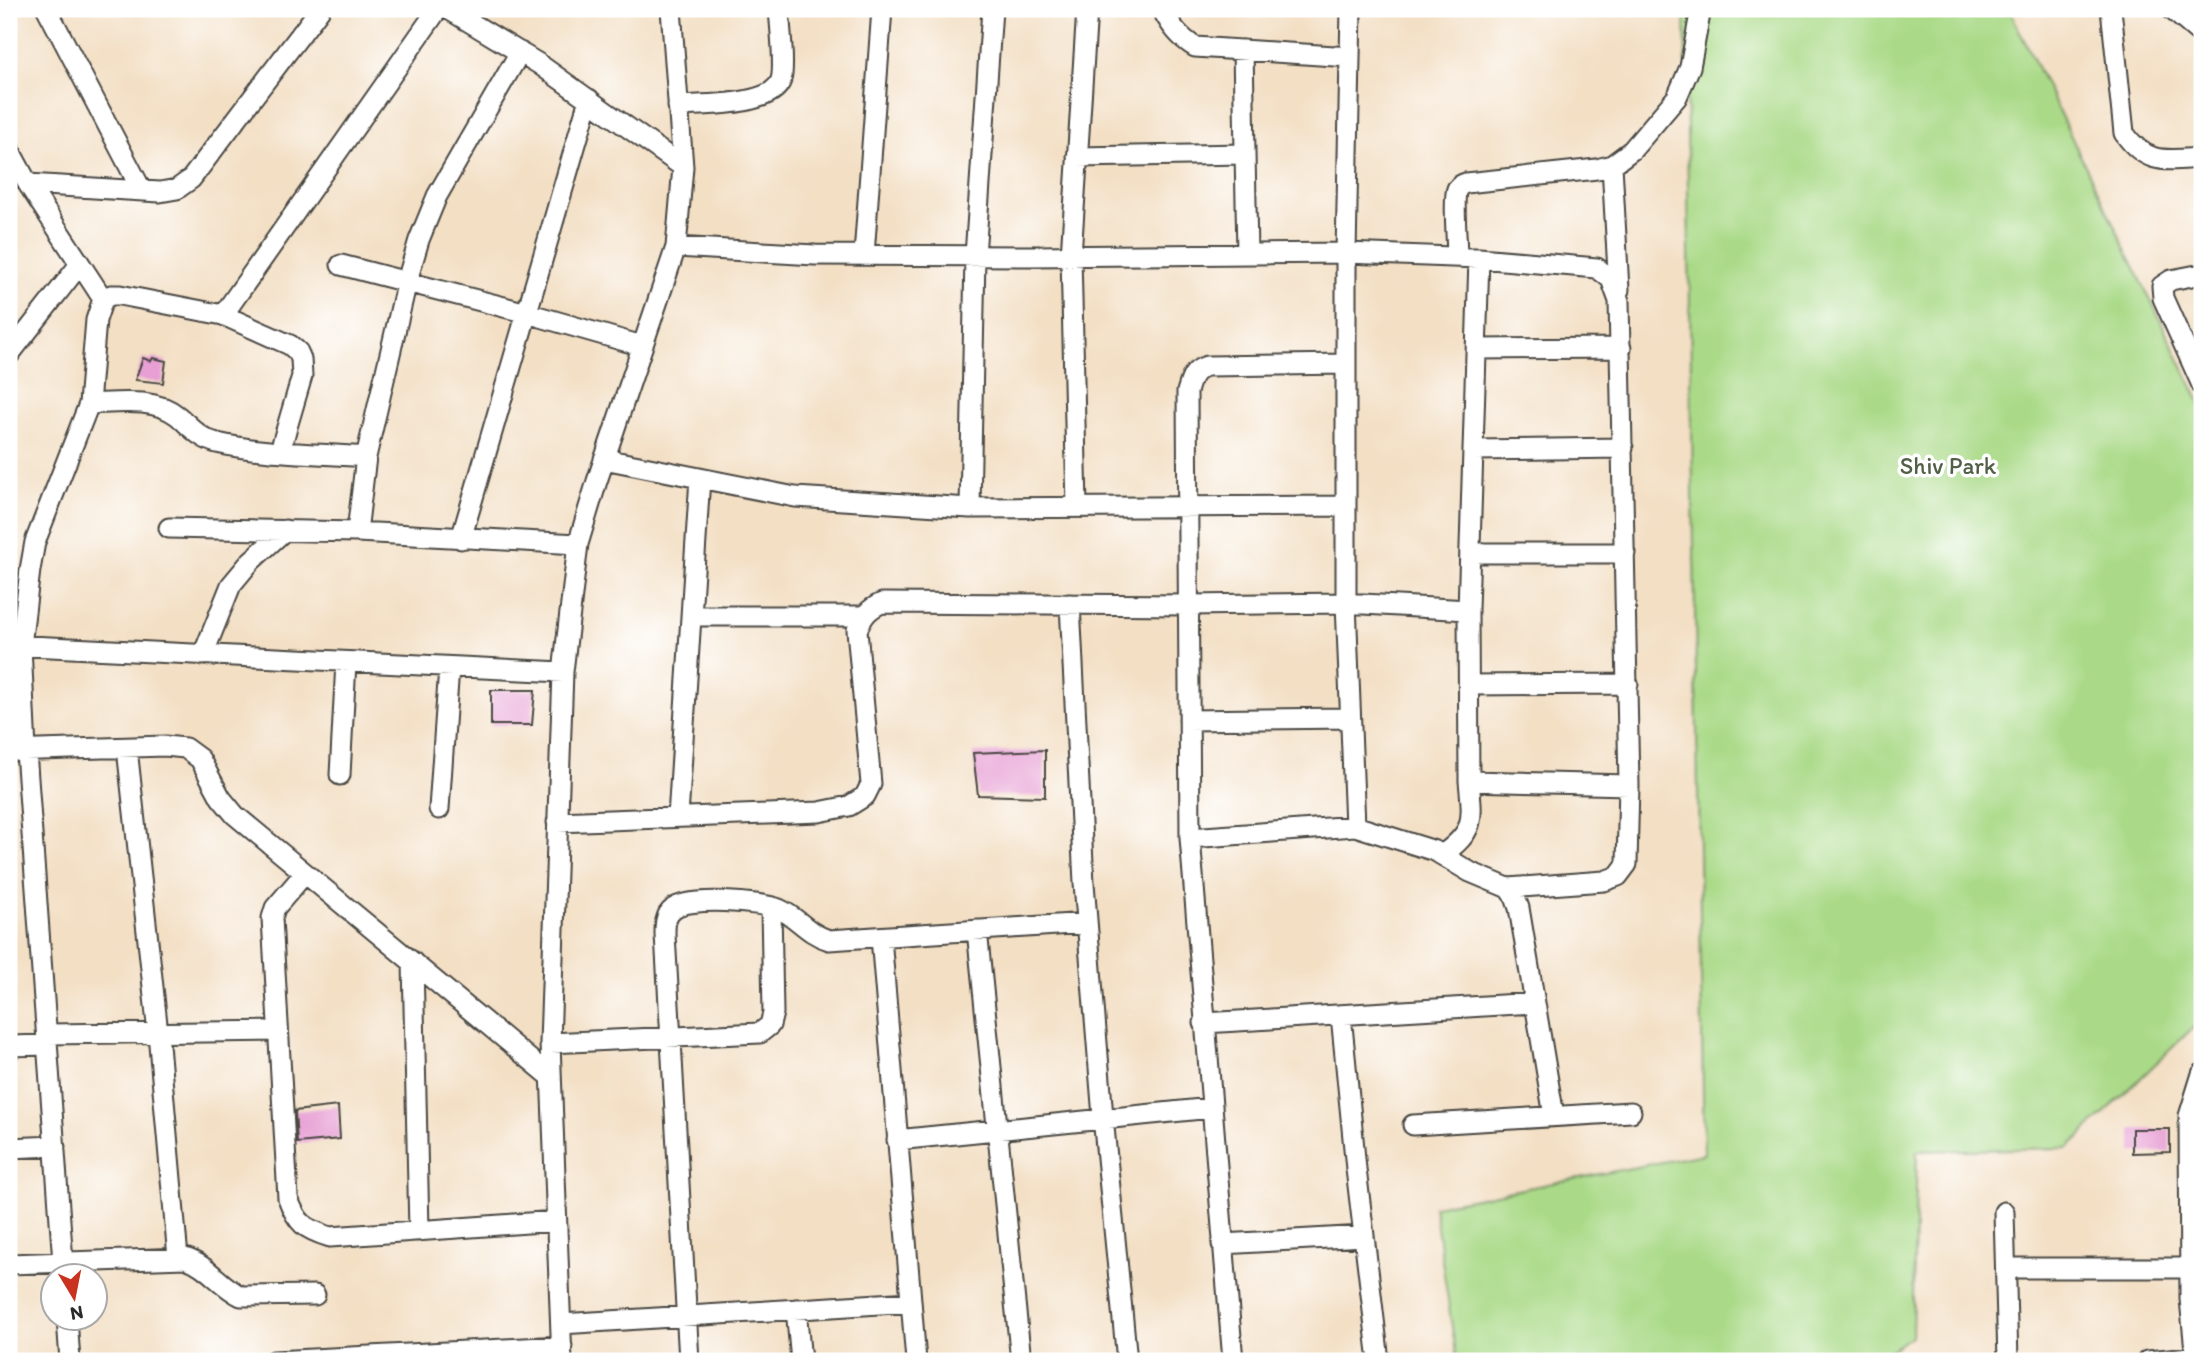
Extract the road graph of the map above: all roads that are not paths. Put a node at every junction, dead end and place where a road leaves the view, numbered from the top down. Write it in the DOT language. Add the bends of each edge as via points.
graph roads {
  1 [pos="47,9"];
  2 [pos="320,9"];
  3 [pos="438,9"];
  4 [pos="448,9"];
  5 [pos="671,9"];
  6 [pos="779,9"];
  7 [pos="882,9"];
  8 [pos="992,9"];
  9 [pos="1087,9"];
  10 [pos="1161,9"];
  11 [pos="1351,9"];
  12 [pos="1701,9"];
  13 [pos="2111,9"];
  14 [pos="2171,9"];
  15 [pos="2202,35"];
  16 [pos="1243,50"];
  17 [pos="520,52"];
  18 [pos="1350,57"];
  19 [pos="589,99"];
  20 [pos="678,106"];
  21 [pos="9,149"];
  22 [pos="1245,154"];
  23 [pos="1077,157"];
  24 [pos="2202,158"];
  25 [pos="1612,165"];
  26 [pos="683,167"];
  27 [pos="29,184"];
  28 [pos="142,191"];
  29 [pos="676,247"];
  30 [pos="1346,253"];
  31 [pos="1247,254"];
  32 [pos="864,255"];
  33 [pos="975,256"];
  34 [pos="1071,256"];
  35 [pos="1457,257"];
  36 [pos="1479,258"];
  37 [pos="80,264"];
  38 [pos="341,265"];
  39 [pos="2202,274"];
  40 [pos="407,281"];
  41 [pos="103,299"];
  42 [pos="1619,301"];
  43 [pos="527,313"];
  44 [pos="223,314"];
  45 [pos="642,346"];
  46 [pos="1621,348"];
  47 [pos="1476,349"];
  48 [pos="9,355"];
  49 [pos="1346,364"];
  50 [pos="2202,385"];
  51 [pos="89,404"];
  52 [pos="1623,448"];
  53 [pos="1473,450"];
  54 [pos="279,451"];
  55 [pos="366,457"];
  56 [pos="604,459"];
  57 [pos="699,478"];
  58 [pos="1186,506"];
  59 [pos="1346,506"];
  60 [pos="1077,507"];
  61 [pos="970,508"];
  62 [pos="169,528"];
  63 [pos="285,530"];
  64 [pos="357,532"];
  65 [pos="461,539"];
  66 [pos="578,544"];
  67 [pos="1470,553"];
  68 [pos="1625,553"];
  69 [pos="1346,603"];
  70 [pos="1070,604"];
  71 [pos="1189,606"];
  72 [pos="1468,610"];
  73 [pos="691,616"];
  74 [pos="862,617"];
  75 [pos="15,646"];
  76 [pos="203,655"];
  77 [pos="346,662"];
  78 [pos="449,667"];
  79 [pos="563,672"];
  80 [pos="1628,684"];
  81 [pos="1469,685"];
  82 [pos="1349,718"];
  83 [pos="1189,720"];
  84 [pos="127,748"];
  85 [pos="17,751"];
  86 [pos="340,775"];
  87 [pos="1469,781"];
  88 [pos="1629,785"];
  89 [pos="439,809"];
  90 [pos="678,817"];
  91 [pos="557,822"];
  92 [pos="1355,826"];
  93 [pos="1191,838"];
  94 [pos="1442,855"];
  95 [pos="305,873"];
  96 [pos="1508,888"];
  97 [pos="771,907"];
  98 [pos="1087,923"];
  99 [pos="977,930"];
  100 [pos="881,937"];
  101 [pos="413,962"];
  102 [pos="1535,1003"];
  103 [pos="1341,1015"];
  104 [pos="1204,1023"];
  105 [pos="278,1031"];
  106 [pos="158,1032"];
  107 [pos="670,1036"];
  108 [pos="47,1039"];
  109 [pos="550,1043"];
  110 [pos="9,1046"];
  111 [pos="2202,1074"];
  112 [pos="551,1077"];
  113 [pos="1211,1108"];
  114 [pos="1630,1112"];
  115 [pos="1554,1116"];
  116 [pos="1103,1117"];
  117 [pos="1413,1125"];
  118 [pos="998,1129"];
  119 [pos="897,1140"];
  120 [pos="55,1146"];
  121 [pos="9,1148"];
  122 [pos="2004,1212"];
  123 [pos="556,1221"];
  124 [pos="419,1231"];
  125 [pos="1364,1236"];
  126 [pos="1222,1244"];
  127 [pos="178,1258"];
  128 [pos="63,1262"];
  129 [pos="9,1264"];
  130 [pos="108,1265"];
  131 [pos="38,1267"];
  132 [pos="2006,1268"];
  133 [pos="2190,1268"];
  134 [pos="314,1295"];
  135 [pos="911,1301"];
  136 [pos="796,1309"];
  137 [pos="687,1316"];
  138 [pos="561,1324"];
  139 [pos="68,1332"];
  140 [pos="562,1354"];
  141 [pos="432,1357"];
  142 [pos="2198,1358"];
  143 [pos="70,1361"];
  144 [pos="274,1361"];
  145 [pos="689,1361"];
  146 [pos="801,1361"];
  147 [pos="916,1361"];
  148 [pos="1021,1361"];
  149 [pos="1127,1361"];
  150 [pos="1233,1361"];
  151 [pos="1379,1361"];
  152 [pos="2008,1361"];
  153 [pos="2147,1361"];
  1 -- 28 [label="street"];
  2 -- 28 [label="street" via="191,179 177,189"];
  3 -- 44 [label="street"];
  4 -- 17 [label="street"];
  5 -- 20 [label="street"];
  6 -- 20 [label="street" via="781,80 774,90 751,100"];
  7 -- 32 [label="street"];
  8 -- 33 [label="street"];
  9 -- 23 [label="street"];
  10 -- 16 [label="street" via="1171,26 1195,47"];
  11 -- 18 [label="street"];
  12 -- 25 [label="street" via="1689,67 1677,97 1632,150"];
  13 -- 24 [label="street" via="2124,133 2135,150 2158,160"];
  14 -- 15 [label="street"];
  16 -- 18 [label="street"];
  16 -- 22 [label="street"];
  17 -- 19 [label="street"];
  17 -- 40 [label="street" via="438,196"];
  18 -- 30 [label="street"];
  19 -- 26 [label="street"];
  19 -- 43 [label="street"];
  20 -- 26 [label="street"];
  21 -- 27 [label="street"];
  22 -- 23 [label="street"];
  22 -- 31 [label="street"];
  23 -- 34 [label="street"];
  25 -- 35 [label="street" via="1460,186 1456,191"];
  25 -- 42 [label="street"];
  26 -- 29 [label="street"];
  27 -- 28 [label="street"];
  27 -- 37 [label="street"];
  29 -- 32 [label="street"];
  29 -- 45 [label="street"];
  30 -- 31 [label="street"];
  30 -- 35 [label="street"];
  30 -- 49 [label="street"];
  31 -- 34 [label="street"];
  32 -- 33 [label="street"];
  33 -- 34 [label="street"];
  33 -- 61 [label="street"];
  34 -- 60 [label="street"];
  35 -- 36 [label="street"];
  36 -- 42 [label="street" via="1598,268 1611,279"];
  36 -- 47 [label="street"];
  37 -- 41 [label="street"];
  37 -- 48 [label="street"];
  38 -- 40 [label="street"];
  39 -- 50 [label="street" via="2171,279 2162,286 2163,298"];
  40 -- 43 [label="street"];
  40 -- 55 [label="street"];
  41 -- 44 [label="street" via="120,295"];
  41 -- 51 [label="street" via="96,320"];
  42 -- 46 [label="street"];
  43 -- 45 [label="street"];
  43 -- 65 [label="street"];
  44 -- 54 [label="street" via="290,345 301,359 302,376"];
  45 -- 56 [label="street"];
  46 -- 47 [label="street"];
  46 -- 52 [label="street"];
  47 -- 53 [label="street"];
  49 -- 58 [label="street" via="1207,366 1191,376"];
  49 -- 59 [label="street"];
  51 -- 54 [label="street" via="154,405 176,414 215,442"];
  51 -- 75 [label="street" via="35,542"];
  52 -- 53 [label="street"];
  52 -- 68 [label="street"];
  53 -- 67 [label="street"];
  54 -- 55 [label="street"];
  55 -- 64 [label="street"];
  56 -- 57 [label="street"];
  56 -- 66 [label="street"];
  57 -- 61 [label="street" via="795,497"];
  57 -- 73 [label="street"];
  58 -- 59 [label="street"];
  58 -- 60 [label="street"];
  58 -- 71 [label="street"];
  59 -- 69 [label="street"];
  60 -- 61 [label="street"];
  62 -- 63 [label="street"];
  63 -- 64 [label="street"];
  63 -- 76 [label="street" via="231,585"];
  64 -- 65 [label="street"];
  65 -- 66 [label="street"];
  66 -- 79 [label="street"];
  67 -- 68 [label="street"];
  67 -- 72 [label="street"];
  68 -- 80 [label="street"];
  69 -- 71 [label="street"];
  69 -- 72 [label="street"];
  69 -- 82 [label="street"];
  70 -- 71 [label="street"];
  70 -- 74 [label="street" via="882,603"];
  70 -- 98 [label="street"];
  71 -- 83 [label="street"];
  72 -- 81 [label="street"];
  73 -- 74 [label="street"];
  73 -- 90 [label="street"];
  74 -- 90 [label="street" via="857,649 870,784 865,796 849,806 819,812"];
  75 -- 76 [label="street"];
  75 -- 85 [label="street"];
  76 -- 77 [label="street"];
  77 -- 78 [label="street"];
  77 -- 86 [label="street"];
  78 -- 79 [label="street"];
  78 -- 89 [label="street"];
  79 -- 91 [label="street"];
  80 -- 81 [label="street"];
  80 -- 88 [label="street"];
  81 -- 87 [label="street"];
  82 -- 83 [label="street"];
  82 -- 92 [label="street"];
  83 -- 93 [label="street"];
  84 -- 85 [label="street"];
  84 -- 95 [label="street" via="185,748 200,759 235,815"];
  84 -- 106 [label="street"];
  85 -- 108 [label="street"];
  87 -- 88 [label="street"];
  87 -- 94 [label="street" via="1472,804 1466,836"];
  88 -- 96 [label="street" via="1627,864 1618,876"];
  90 -- 91 [label="street"];
  91 -- 109 [label="street"];
  92 -- 93 [label="street"];
  92 -- 94 [label="street"];
  93 -- 104 [label="street"];
  94 -- 96 [label="street"];
  95 -- 101 [label="street"];
  95 -- 105 [label="street" via="272,918"];
  96 -- 102 [label="street" via="1519,908"];
  97 -- 100 [label="street" via="829,940"];
  97 -- 107 [label="street" via="770,1025 760,1033"];
  97 -- 107 [label="street" via="688,902 671,910 665,934"];
  98 -- 99 [label="street"];
  98 -- 116 [label="street"];
  99 -- 100 [label="street"];
  99 -- 118 [label="street"];
  100 -- 119 [label="street"];
  101 -- 112 [label="street"];
  101 -- 124 [label="street"];
  102 -- 103 [label="street"];
  102 -- 115 [label="street"];
  103 -- 104 [label="street"];
  103 -- 125 [label="street"];
  104 -- 113 [label="street"];
  105 -- 106 [label="street"];
  105 -- 124 [label="street" via="288,1198 295,1216 309,1230 330,1237"];
  106 -- 108 [label="street"];
  106 -- 127 [label="street"];
  107 -- 109 [label="street"];
  107 -- 137 [label="street"];
  108 -- 110 [label="street"];
  108 -- 120 [label="street"];
  109 -- 112 [label="street"];
  111 -- 133 [label="street" via="2189,1116"];
  112 -- 123 [label="street"];
  113 -- 116 [label="street"];
  113 -- 126 [label="street"];
  114 -- 115 [label="street"];
  115 -- 117 [label="street"];
  116 -- 118 [label="street"];
  116 -- 149 [label="street"];
  118 -- 119 [label="street"];
  118 -- 148 [label="street"];
  119 -- 135 [label="street"];
  120 -- 121 [label="street"];
  120 -- 128 [label="street"];
  122 -- 132 [label="street"];
  123 -- 124 [label="street"];
  123 -- 138 [label="street"];
  125 -- 126 [label="street"];
  125 -- 151 [label="street"];
  126 -- 150 [label="street"];
  127 -- 130 [label="street"];
  127 -- 134 [label="street" via="195,1261 241,1296"];
  129 -- 131 [label="street"];
  132 -- 133 [label="street"];
  132 -- 152 [label="street"];
  133 -- 142 [label="street"];
  135 -- 136 [label="street"];
  135 -- 147 [label="street"];
  136 -- 137 [label="street"];
  136 -- 146 [label="street"];
  137 -- 138 [label="street"];
  137 -- 145 [label="street"];
  138 -- 140 [label="street"];
  139 -- 143 [label="street"];
  140 -- 141 [label="street"];
  141 -- 144 [label="street"];
  142 -- 153 [label="street"];
}
